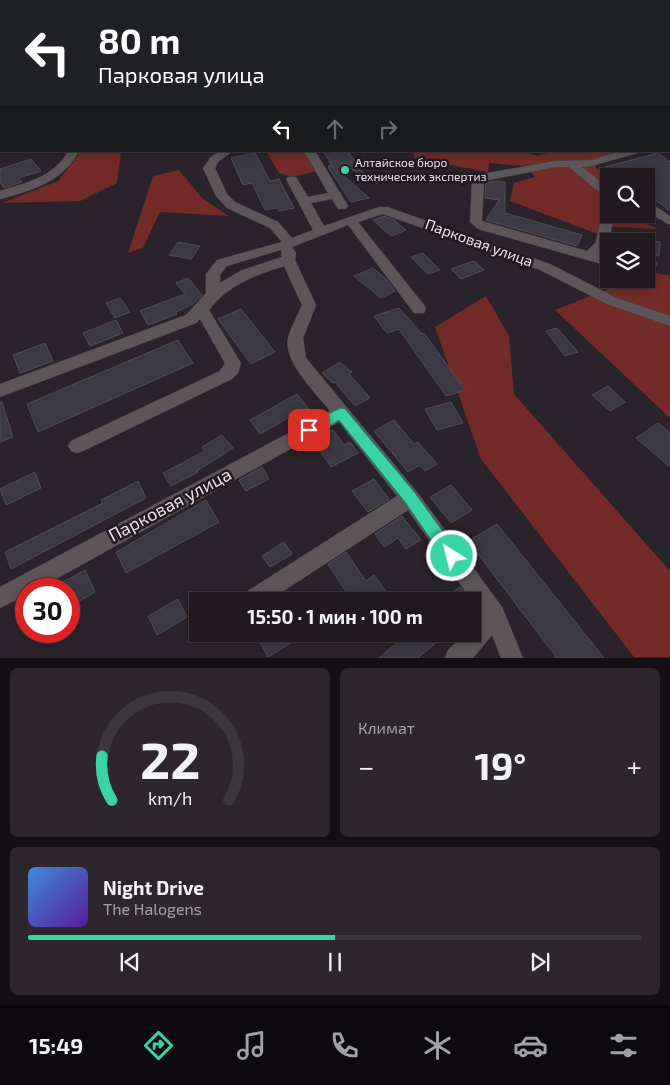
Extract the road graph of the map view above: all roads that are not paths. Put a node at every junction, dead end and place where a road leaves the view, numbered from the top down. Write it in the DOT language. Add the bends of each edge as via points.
graph roads {
  1 [pos="74,152"];
  2 [pos="226,152"];
  3 [pos="310,152"];
  4 [pos="630,152"];
  5 [pos="572,164"];
  6 [pos="292,179"];
  7 [pos="600,187"];
  8 [pos="0,195"];
  9 [pos="335,195"];
  10 [pos="304,201"];
  11 [pos="342,206"];
  12 [pos="655,211"];
  13 [pos="350,220"];
  14 [pos="670,222"];
  15 [pos="606,223"];
  16 [pos="325,226"];
  17 [pos="288,249"];
  18 [pos="588,257"];
  19 [pos="600,260"];
  20 [pos="214,294"];
  21 [pos="201,309"];
  22 [pos="419,309"];
  23 [pos="670,322"];
  24 [pos="0,391"];
  25 [pos="341,413"];
  26 [pos="77,446"];
  27 [pos="410,498"];
  28 [pos="264,592"];
  29 [pos="0,598"];
  30 [pos="494,615"];
  31 [pos="456,658"];
  32 [pos="512,658"];
  1 -- 8 [label="street" via="61,170 41,181"];
  2 -- 17 [label="street" via="215,159 209,168 222,196 231,205 274,226"];
  3 -- 9 [label="street"];
  4 -- 5 [label="street" via="591,163"];
  5 -- 7 [label="street"];
  5 -- 18 [label="street" via="554,164 481,177 478,180 476,222 492,230"];
  6 -- 10 [label="street"];
  9 -- 10 [label="street"];
  9 -- 11 [label="street"];
  10 -- 16 [label="street"];
  12 -- 14 [label="street"];
  13 -- 16 [label="street, Парковая улица"];
  13 -- 22 [label="street"];
  13 -- 23 [label="street, Парковая улица" via="376,211 391,212 545,267 612,301"];
  15 -- 18 [label="street" via="602,243"];
  16 -- 17 [label="street, Парковая улица"];
  17 -- 20 [label="street"];
  17 -- 20 [label="street, Парковая улица" via="222,263 213,274"];
  17 -- 25 [label="street" via="309,305 295,338 294,349"];
  18 -- 19 [label="street"];
  20 -- 21 [label="street"];
  21 -- 24 [label="street" via="191,319"];
  21 -- 26 [label="street" via="233,363 232,369 226,375"];
  25 -- 27 [label="street"];
  25 -- 29 [label="street, Парковая улица"];
  27 -- 28 [label="street"];
  27 -- 30 [label="street"];
  30 -- 31 [label="street"];
  30 -- 32 [label="street"];
}
